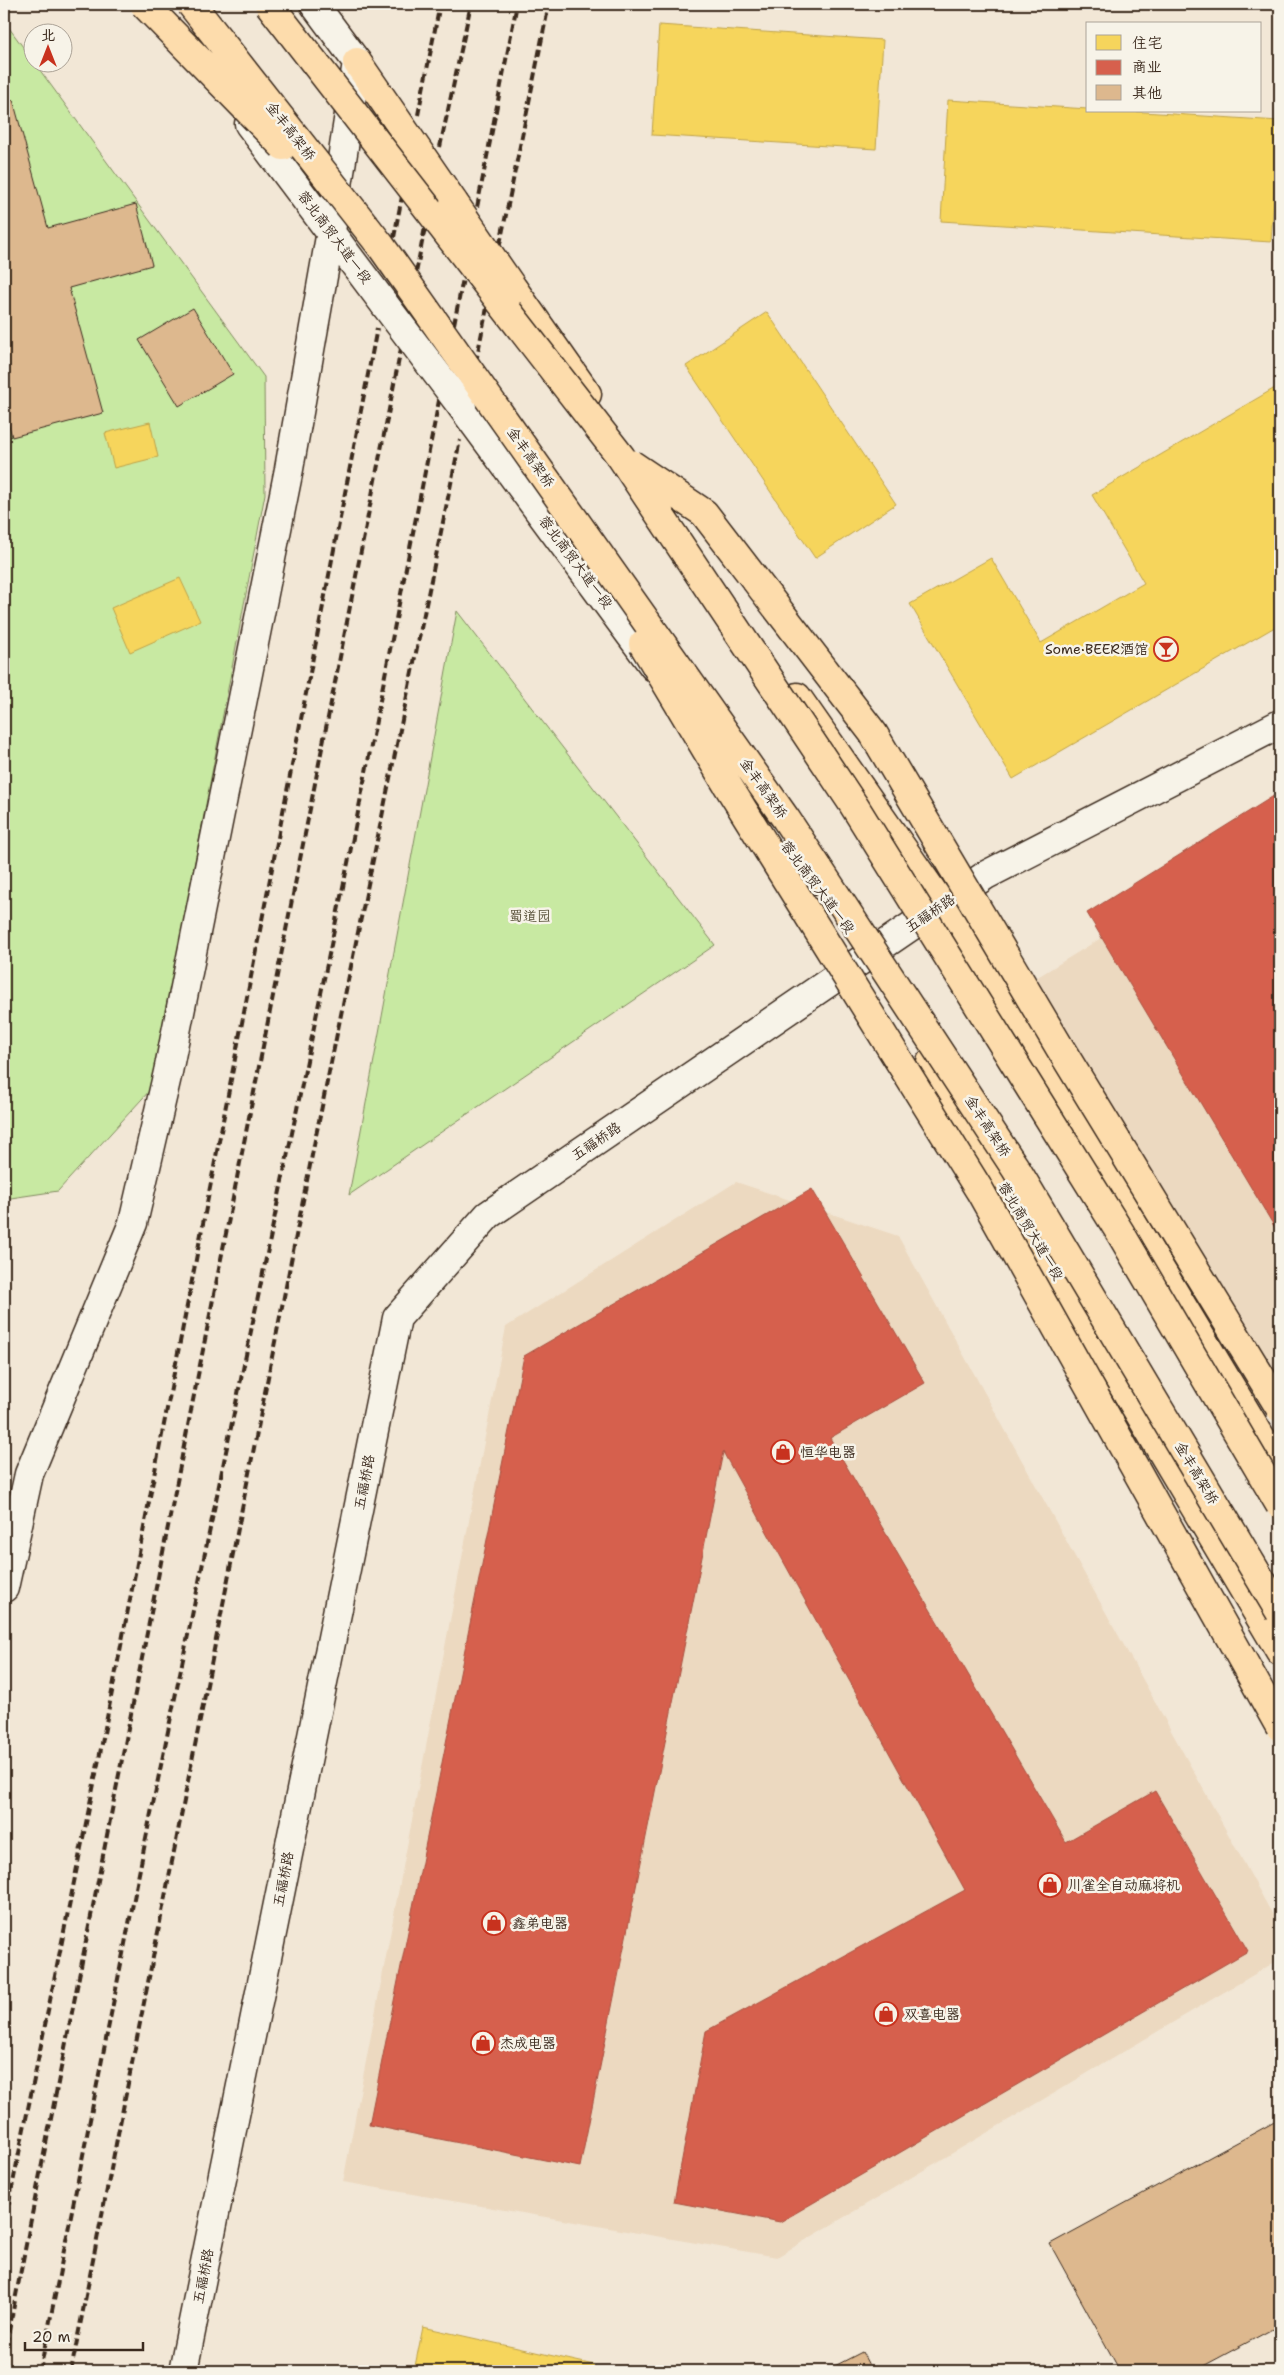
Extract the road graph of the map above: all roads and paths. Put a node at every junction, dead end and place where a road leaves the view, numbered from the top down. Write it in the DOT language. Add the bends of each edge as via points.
graph roads {
  1 [pos="144,4"];
  2 [pos="157,4"];
  3 [pos="190,4"];
  4 [pos="269,4"];
  5 [pos="314,4"];
  6 [pos="357,62"];
  7 [pos="331,231"];
  8 [pos="381,246"];
  9 [pos="530,456"];
  10 [pos="621,458"];
  11 [pos="1280,724"];
  12 [pos="942,905"];
  13 [pos="868,955"];
  14 [pos="1280,1408"];
  15 [pos="1280,1469"];
  16 [pos="1280,1505"];
  17 [pos="4,1588"];
  18 [pos="1280,1612"];
  19 [pos="1280,1651"];
  20 [pos="1280,1727"];
  21 [pos="183,2371"];
  1 -- 8 [label="main road, bridge"];
  2 -- 7 [label="street, 蓉北商贸大道一段"];
  3 -- 8 [label="main road, 金丰高架桥, bridge"];
  4 -- 10 [label="main road, bridge"];
  5 -- 6 [label="street"];
  6 -- 7 [label="street"];
  6 -- 12 [label="main road, bridge"];
  7 -- 13 [label="street, 蓉北商贸大道一段, bridge"];
  7 -- 17 [label="street" via="285,488 168,1072 133,1223 29,1474"];
  8 -- 9 [label="main road, 金丰高架桥, bridge"];
  9 -- 18 [label="main road, 金丰高架桥, bridge" via="786,818 1016,1169"];
  9 -- 20 [label="main road, bridge" via="725,781 980,1191"];
  10 -- 14 [label="main road, bridge" via="704,513 872,733"];
  10 -- 16 [label="main road, bridge" via="853,804 1121,1234"];
  11 -- 12 [label="street, 五福桥路" via="986,874"];
  12 -- 13 [label="street, 五福桥路"];
  12 -- 15 [label="main road"];
  13 -- 19 [label="main road, 蓉北商贸大道一段"];
  13 -- 21 [label="street, 五福桥路" via="488,1216 397,1318"];
}
